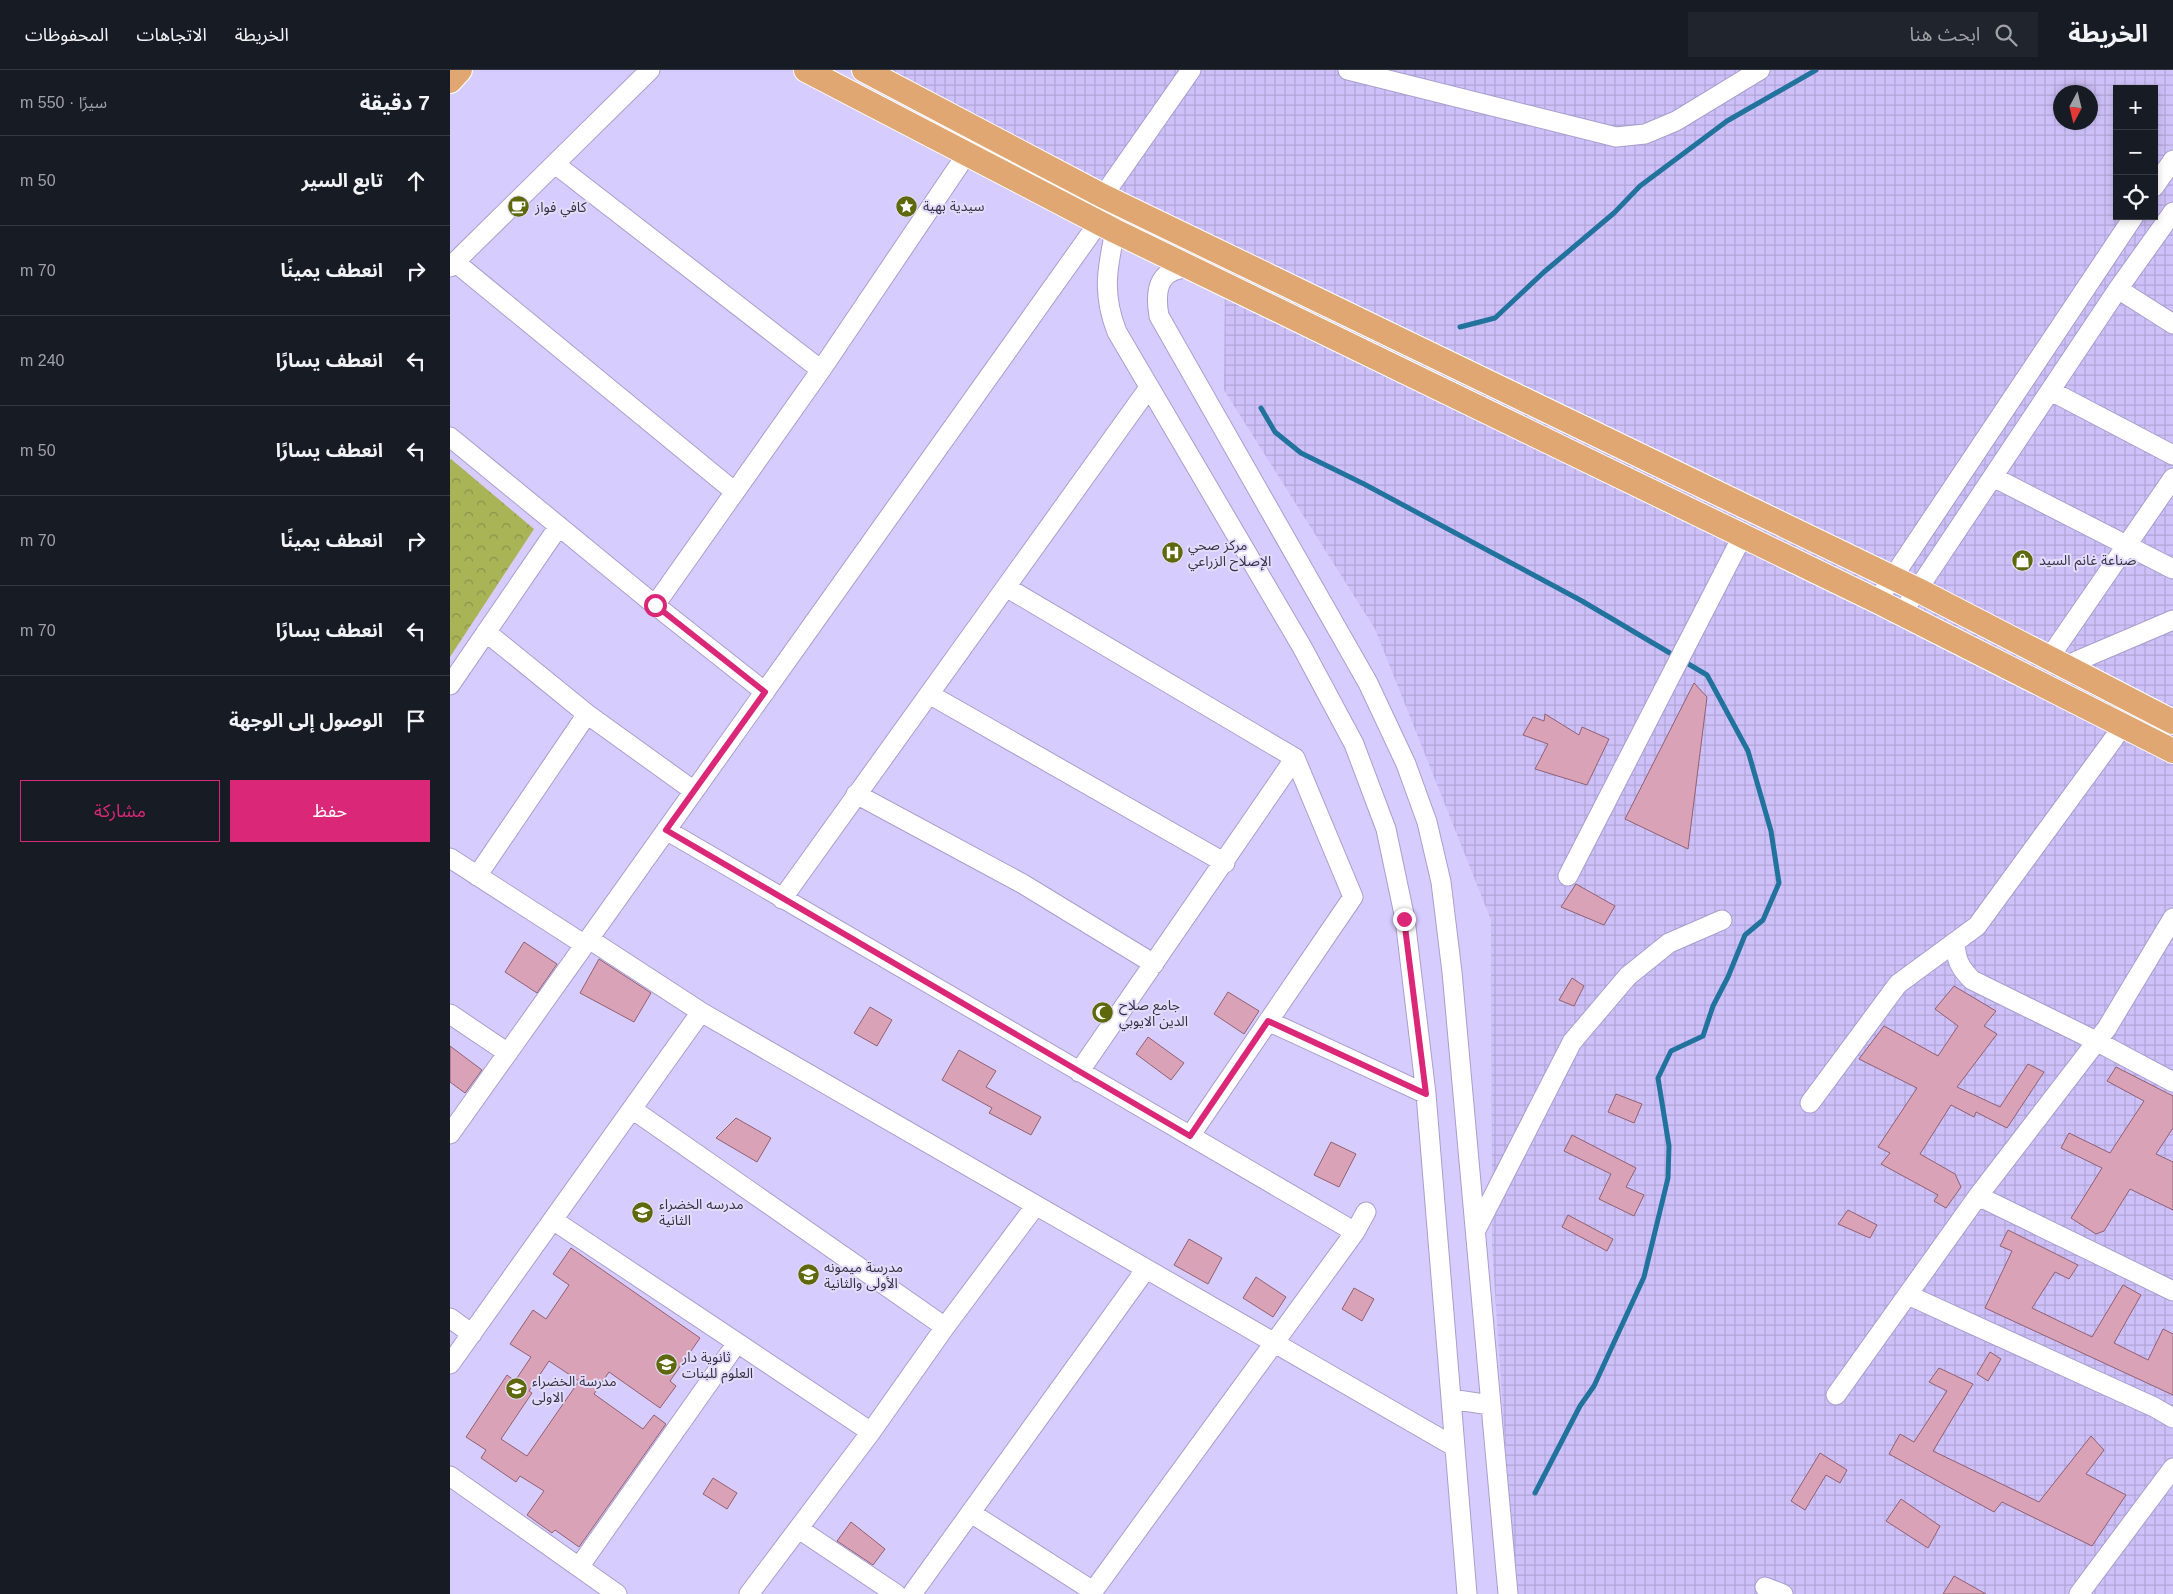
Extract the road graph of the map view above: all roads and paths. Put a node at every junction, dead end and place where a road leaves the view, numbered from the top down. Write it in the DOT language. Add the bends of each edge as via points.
graph roads {
  1 [pos="460,70"];
  2 [pos="650,70"];
  3 [pos="806,70"];
  4 [pos="864,70"];
  5 [pos="1191,70"];
  6 [pos="1348,70"];
  7 [pos="1760,70"];
  8 [pos="450,81"];
  9 [pos="966,155"];
  10 [pos="2173,160"];
  11 [pos="554,164"];
  12 [pos="2158,181"];
  13 [pos="1102,196"];
  14 [pos="2173,212"];
  15 [pos="2131,220"];
  16 [pos="1107,227"];
  17 [pos="452,264"];
  18 [pos="1192,268"];
  19 [pos="2118,289"];
  20 [pos="2173,324"];
  21 [pos="821,370"];
  22 [pos="1148,389"];
  23 [pos="2051,391"];
  24 [pos="451,439"];
  25 [pos="2173,455"];
  26 [pos="1993,477"];
  27 [pos="2173,478"];
  28 [pos="735,492"];
  29 [pos="559,526"];
  30 [pos="1743,535"];
  31 [pos="2128,546"];
  32 [pos="2173,569"];
  33 [pos="1892,578"];
  34 [pos="1006,587"];
  35 [pos="1918,590"];
  36 [pos="1877,601"];
  37 [pos="655,605"];
  38 [pos="1902,613"];
  39 [pos="2173,620"];
  40 [pos="486,632"];
  41 [pos="2057,662"];
  42 [pos="450,686"];
  43 [pos="765,692"];
  44 [pos="929,694"];
  45 [pos="587,714"];
  46 [pos="2173,722"];
  47 [pos="2123,726"];
  48 [pos="2173,752"];
  49 [pos="1296,758"];
  50 [pos="694,792"];
  51 [pos="856,794"];
  52 [pos="666,830"];
  53 [pos="450,858"];
  54 [pos="1225,863"];
  55 [pos="477,876"];
  56 [pos="1568,876"];
  57 [pos="782,899"];
  58 [pos="2173,918"];
  59 [pos="1722,920"];
  60 [pos="587,942"];
  61 [pos="1955,942"];
  62 [pos="1154,964"];
  63 [pos="701,1012"];
  64 [pos="450,1014"];
  65 [pos="1268,1021"];
  66 [pos="2096,1041"];
  67 [pos="508,1053"];
  68 [pos="1079,1072"];
  69 [pos="2173,1082"];
  70 [pos="1426,1094"];
  71 [pos="1810,1103"];
  72 [pos="632,1109"];
  73 [pos="450,1134"];
  74 [pos="1190,1136"];
  75 [pos="1978,1196"];
  76 [pos="1036,1205"];
  77 [pos="1366,1212"];
  78 [pos="553,1220"];
  79 [pos="1476,1230"];
  80 [pos="1355,1232"];
  81 [pos="1146,1269"];
  82 [pos="2173,1292"];
  83 [pos="1908,1295"];
  84 [pos="450,1318"];
  85 [pos="945,1327"];
  86 [pos="472,1334"];
  87 [pos="1273,1342"];
  88 [pos="737,1343"];
  89 [pos="450,1364"];
  90 [pos="1836,1395"];
  91 [pos="1451,1399"];
  92 [pos="1490,1405"];
  93 [pos="2173,1418"];
  94 [pos="871,1432"];
  95 [pos="1455,1447"];
  96 [pos="2173,1468"];
  97 [pos="450,1476"];
  98 [pos="971,1513"];
  99 [pos="799,1529"];
  100 [pos="579,1567"];
  101 [pos="1765,1587"];
  102 [pos="1092,1592"];
  103 [pos="617,1594"];
  104 [pos="750,1594"];
  105 [pos="896,1594"];
  106 [pos="912,1594"];
  107 [pos="1467,1594"];
  108 [pos="1508,1594"];
  109 [pos="1783,1594"];
  110 [pos="2079,1594"];
  1 -- 8 [label="main road"];
  2 -- 11 [label="street"];
  3 -- 9 [label="main road"];
  4 -- 13 [label="main road"];
  5 -- 13 [label="street"];
  6 -- 7 [label="street" via="1616,137 1645,134 1676,121"];
  9 -- 16 [label="main road"];
  9 -- 21 [label="street"];
  10 -- 12 [label="street"];
  11 -- 17 [label="street"];
  11 -- 21 [label="street"];
  13 -- 33 [label="main road"];
  14 -- 19 [label="street"];
  15 -- 33 [label="street"];
  16 -- 18 [label="main road"];
  16 -- 22 [label="street" via="1108,305 1117,332"];
  16 -- 43 [label="street"];
  17 -- 28 [label="street"];
  18 -- 30 [label="main road"];
  18 -- 79 [label="street" via="1169,272 1162,279 1157,291 1159,316 1368,683 1402,756 1427,822 1441,882 1452,972"];
  19 -- 20 [label="street"];
  19 -- 23 [label="street"];
  21 -- 28 [label="street"];
  22 -- 34 [label="street"];
  22 -- 70 [label="street" via="1302,647 1367,774 1395,864"];
  23 -- 25 [label="street"];
  23 -- 26 [label="street"];
  24 -- 29 [label="street"];
  26 -- 31 [label="street"];
  26 -- 35 [label="street"];
  27 -- 31 [label="street"];
  28 -- 37 [label="street"];
  29 -- 37 [label="street"];
  29 -- 40 [label="street"];
  30 -- 36 [label="main road"];
  30 -- 56 [label="street"];
  31 -- 32 [label="street"];
  31 -- 41 [label="street"];
  33 -- 35 [label="main road"];
  33 -- 36 [label="street"];
  34 -- 44 [label="street"];
  34 -- 49 [label="street"];
  35 -- 38 [label="street"];
  35 -- 41 [label="main road"];
  36 -- 38 [label="main road"];
  37 -- 43 [label="street"];
  38 -- 47 [label="main road"];
  39 -- 41 [label="street"];
  40 -- 42 [label="street"];
  40 -- 45 [label="street"];
  41 -- 46 [label="main road"];
  43 -- 50 [label="street"];
  44 -- 51 [label="street"];
  44 -- 54 [label="street"];
  45 -- 50 [label="street"];
  45 -- 55 [label="street"];
  47 -- 48 [label="main road"];
  47 -- 61 [label="street" via="1977,926"];
  49 -- 54 [label="street"];
  49 -- 65 [label="street" via="1354,897"];
  50 -- 52 [label="street"];
  51 -- 57 [label="street"];
  51 -- 62 [label="street" via="1023,884"];
  52 -- 57 [label="street"];
  52 -- 60 [label="street"];
  53 -- 55 [label="street"];
  54 -- 62 [label="street"];
  55 -- 60 [label="street"];
  57 -- 68 [label="street"];
  58 -- 66 [label="street"];
  59 -- 79 [label="street" via="1669,942 1628,976 1572,1042"];
  60 -- 63 [label="street"];
  60 -- 67 [label="street"];
  61 -- 66 [label="street" via="1956,960 1972,980"];
  61 -- 71 [label="street" via="1898,984"];
  62 -- 68 [label="street"];
  63 -- 72 [label="street"];
  63 -- 76 [label="street"];
  64 -- 67 [label="street"];
  65 -- 70 [label="street"];
  65 -- 74 [label="street"];
  66 -- 69 [label="street"];
  66 -- 75 [label="street"];
  67 -- 73 [label="street"];
  68 -- 74 [label="street"];
  70 -- 91 [label="street"];
  72 -- 78 [label="street"];
  72 -- 85 [label="street"];
  74 -- 80 [label="street"];
  75 -- 82 [label="street"];
  75 -- 83 [label="street"];
  76 -- 81 [label="street"];
  76 -- 85 [label="street"];
  77 -- 80 [label="street"];
  78 -- 86 [label="street"];
  78 -- 88 [label="street"];
  79 -- 92 [label="street"];
  80 -- 87 [label="street"];
  81 -- 87 [label="street"];
  81 -- 98 [label="street"];
  83 -- 90 [label="street"];
  83 -- 93 [label="street"];
  84 -- 86 [label="street"];
  85 -- 94 [label="street"];
  86 -- 89 [label="street"];
  87 -- 95 [label="street"];
  87 -- 102 [label="street"];
  88 -- 94 [label="street"];
  88 -- 100 [label="street"];
  91 -- 92 [label="street"];
  91 -- 95 [label="street"];
  92 -- 108 [label="street"];
  94 -- 99 [label="street"];
  95 -- 107 [label="street"];
  96 -- 110 [label="street"];
  97 -- 100 [label="street"];
  98 -- 102 [label="street"];
  98 -- 106 [label="street"];
  99 -- 104 [label="street"];
  99 -- 105 [label="street"];
  100 -- 103 [label="street"];
  101 -- 109 [label="street"];
}
